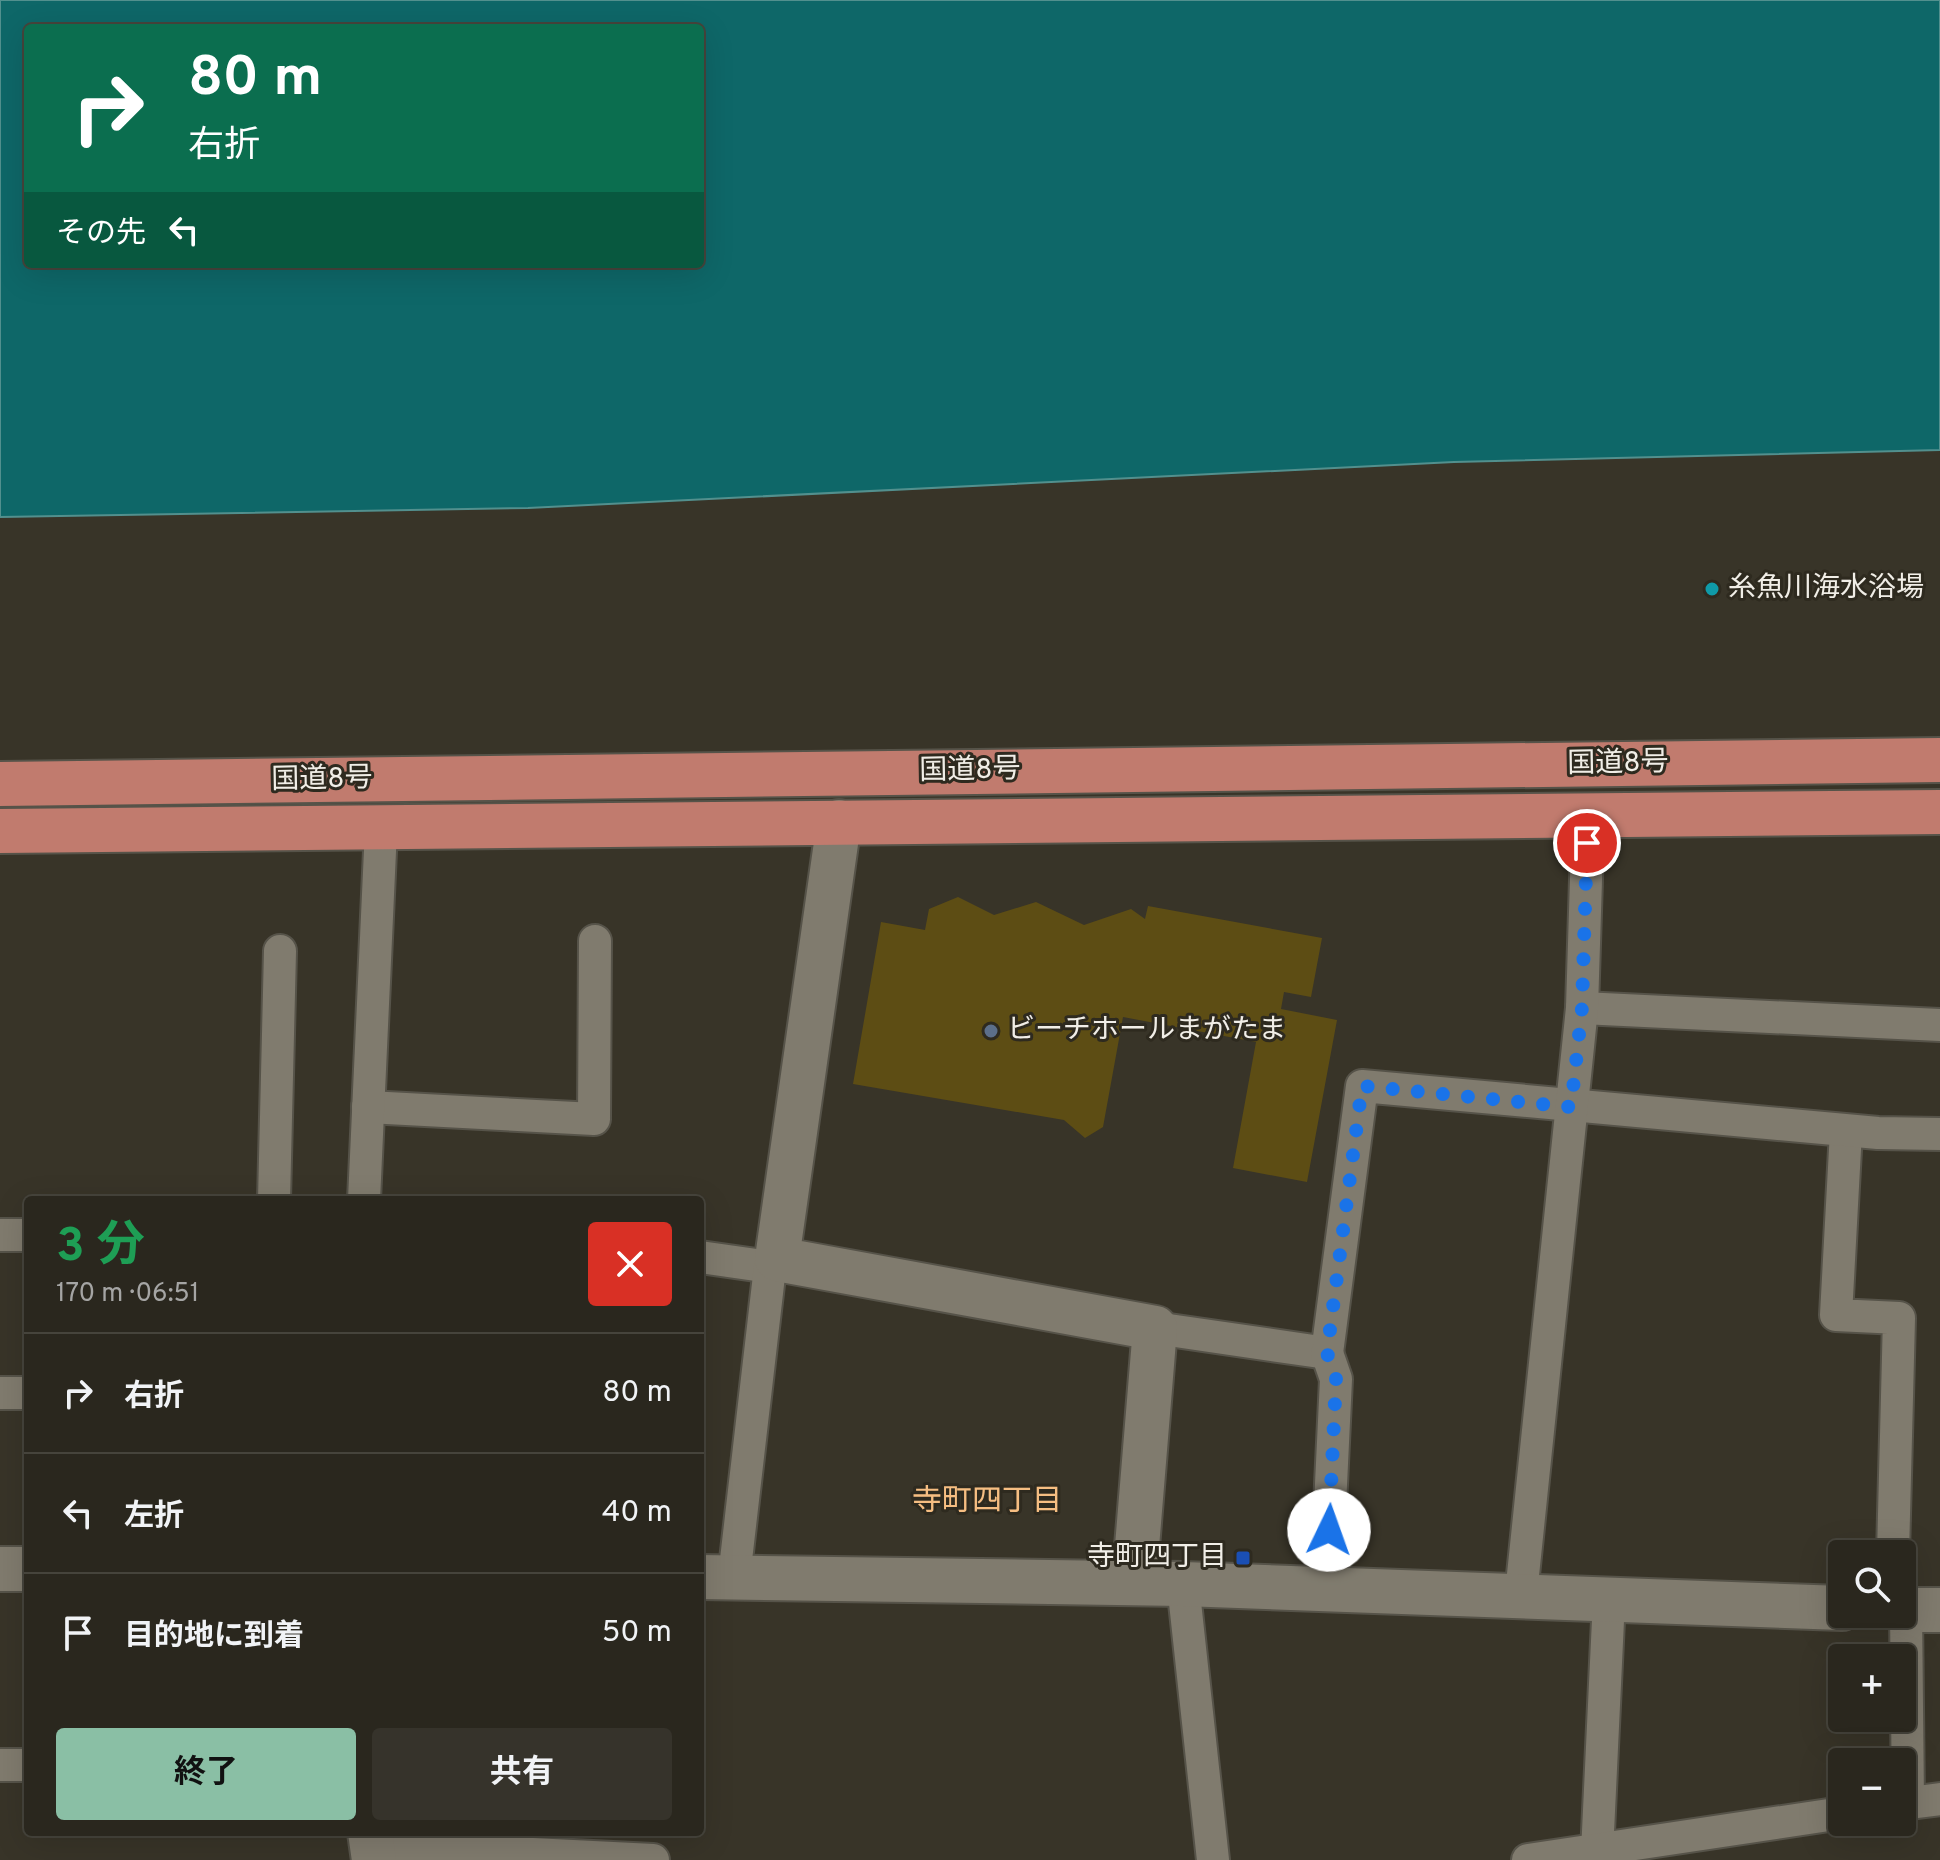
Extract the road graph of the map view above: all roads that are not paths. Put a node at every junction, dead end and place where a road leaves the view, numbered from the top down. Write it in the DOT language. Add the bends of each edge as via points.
graph roads {
  1 [pos="1940,760"];
  2 [pos="0,784"];
  3 [pos="1940,812"];
  4 [pos="1588,815"];
  5 [pos="839,822"];
  6 [pos="381,829"];
  7 [pos="0,831"];
  8 [pos="595,941"];
  9 [pos="280,951"];
  10 [pos="1582,1008"];
  11 [pos="1940,1025"];
  12 [pos="368,1107"];
  13 [pos="1571,1107"];
  14 [pos="1846,1131"];
  15 [pos="1940,1134"];
  16 [pos="274,1196"];
  17 [pos="364,1196"];
  18 [pos="0,1235"];
  19 [pos="24,1235"];
  20 [pos="704,1257"];
  21 [pos="773,1263"];
  22 [pos="1155,1328"];
  23 [pos="1327,1353"];
  24 [pos="0,1393"];
  25 [pos="24,1393"];
  26 [pos="1893,1540"];
  27 [pos="0,1569"];
  28 [pos="24,1569"];
  29 [pos="717,1577"];
  30 [pos="1134,1583"];
  31 [pos="1183,1584"];
  32 [pos="1326,1590"];
  33 [pos="1521,1594"];
  34 [pos="1609,1599"];
  35 [pos="1828,1607"];
  36 [pos="1915,1628"];
  37 [pos="1908,1748"];
  38 [pos="0,1765"];
  39 [pos="24,1765"];
  40 [pos="1940,1799"];
  41 [pos="1916,1802"];
  42 [pos="1828,1815"];
  43 [pos="372,1846"];
  44 [pos="1597,1853"];
  45 [pos="653,1860"];
  46 [pos="1213,1860"];
  47 [pos="1528,1860"];
  1 -- 2 [label="highway, 国道8号"];
  3 -- 4 [label="highway, 国道8号"];
  4 -- 5 [label="highway, 国道8号"];
  4 -- 10 [label="street"];
  5 -- 6 [label="highway, 国道8号"];
  5 -- 21 [label="street"];
  6 -- 7 [label="highway, 国道8号"];
  6 -- 12 [label="street"];
  8 -- 12 [label="street" via="594,1119"];
  9 -- 16 [label="street"];
  10 -- 11 [label="street"];
  10 -- 13 [label="street"];
  12 -- 17 [label="street"];
  13 -- 14 [label="street"];
  13 -- 23 [label="street" via="1362,1086"];
  13 -- 33 [label="street"];
  14 -- 15 [label="street"];
  14 -- 26 [label="street" via="1836,1315 1899,1318"];
  18 -- 19 [label="street"];
  20 -- 21 [label="street"];
  21 -- 22 [label="street"];
  21 -- 29 [label="street"];
  22 -- 23 [label="street"];
  22 -- 30 [label="street"];
  23 -- 32 [label="street" via="1336,1379"];
  24 -- 25 [label="street"];
  27 -- 28 [label="street"];
  29 -- 30 [label="street"];
  30 -- 31 [label="street"];
  31 -- 32 [label="street"];
  31 -- 46 [label="street"];
  32 -- 33 [label="street"];
  33 -- 34 [label="street"];
  34 -- 35 [label="street"];
  34 -- 44 [label="street"];
  36 -- 37 [label="street"];
  38 -- 39 [label="street"];
  40 -- 41 [label="street"];
  42 -- 44 [label="street"];
  43 -- 45 [label="street"];
  44 -- 47 [label="street"];
}
